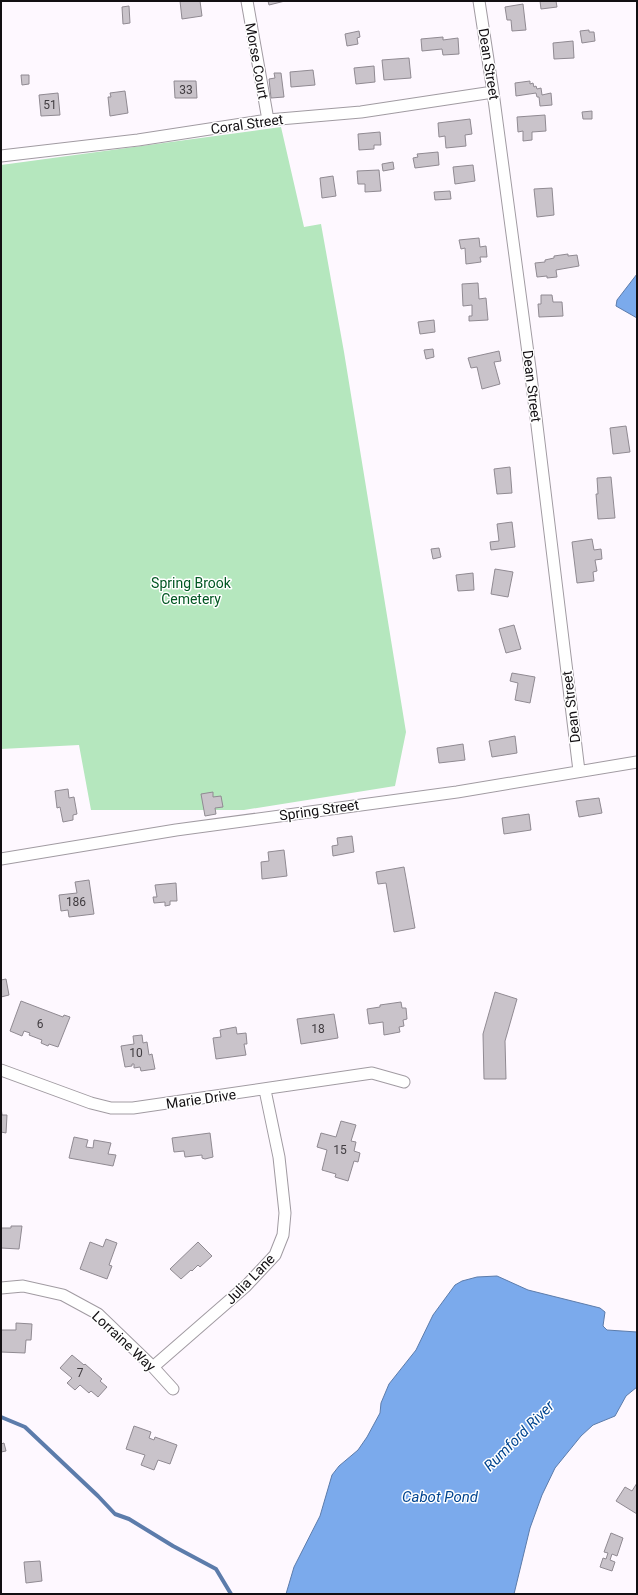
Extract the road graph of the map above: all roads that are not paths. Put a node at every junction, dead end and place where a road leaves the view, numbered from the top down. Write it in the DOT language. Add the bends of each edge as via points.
graph roads {
  1 [pos="247,1"];
  2 [pos="479,1"];
  3 [pos="493,92"];
  4 [pos="268,120"];
  5 [pos="1,156"];
  6 [pos="637,762"];
  7 [pos="579,771"];
  8 [pos="1,859"];
  9 [pos="1,1070"];
  10 [pos="404,1082"];
  11 [pos="265,1090"];
  12 [pos="1,1288"];
  13 [pos="153,1367"];
  14 [pos="172,1389"];
  1 -- 4 [label="street, Morse Court"];
  2 -- 3 [label="street, Dean Street"];
  3 -- 4 [label="street, Coral Street" via="361,112"];
  3 -- 7 [label="street, Dean Street"];
  4 -- 5 [label="street, Coral Street" via="138,140"];
  6 -- 7 [label="street, Spring Street"];
  7 -- 8 [label="street, Spring Street" via="450,793 176,830"];
  9 -- 11 [label="street, Marie Drive" via="111,1108 133,1108"];
  10 -- 11 [label="street, Marie Drive" via="372,1073"];
  11 -- 13 [label="street, Julia Lane" via="279,1156 285,1212 281,1241 275,1255 246,1286"];
  12 -- 13 [label="street, Lorraine Way" via="23,1286 63,1295 98,1314"];
  13 -- 14 [label="street, Lorraine Way"];
}
